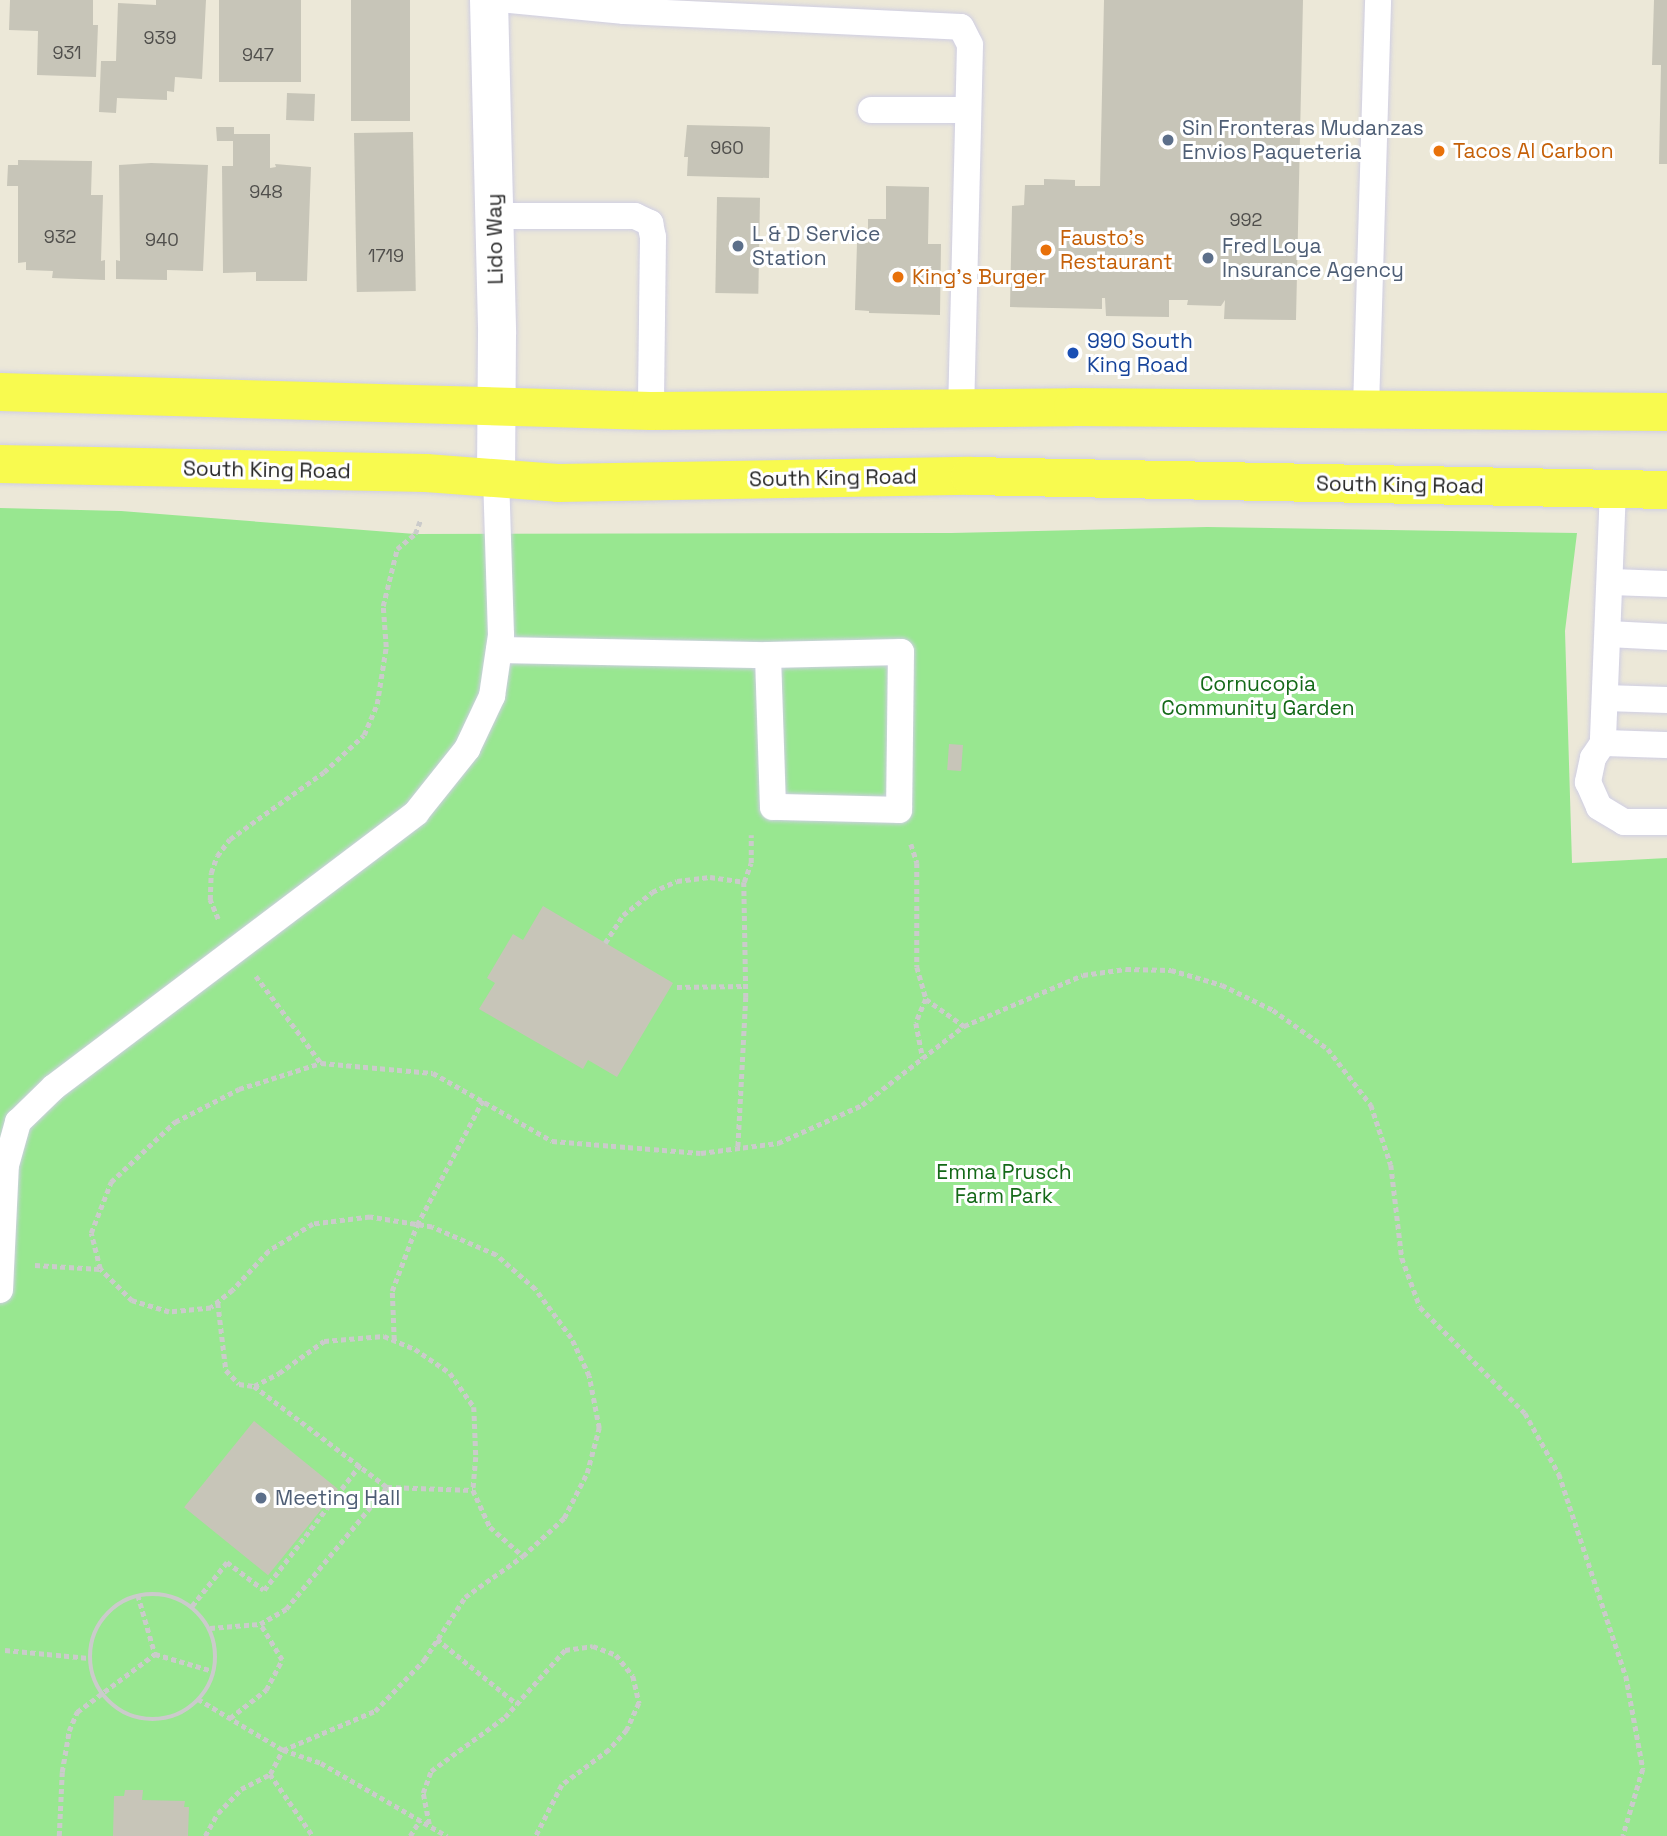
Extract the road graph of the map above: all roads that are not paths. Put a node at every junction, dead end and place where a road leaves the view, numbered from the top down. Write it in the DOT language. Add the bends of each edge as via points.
graph roads {
  1 [pos="489,0"];
  2 [pos="510,0"];
  3 [pos="1378,0"];
  4 [pos="871,110"];
  5 [pos="968,110"];
  6 [pos="494,216"];
  7 [pos="0,393"];
  8 [pos="495,406"];
  9 [pos="961,408"];
  10 [pos="1367,408"];
  11 [pos="651,411"];
  12 [pos="1667,412"];
  13 [pos="0,464"];
  14 [pos="496,479"];
  15 [pos="1614,489"];
  16 [pos="1667,490"];
  17 [pos="1611,582"];
  18 [pos="1667,584"];
  19 [pos="1608,634"];
  20 [pos="1667,637"];
  21 [pos="499,650"];
  22 [pos="768,655"];
  23 [pos="1605,698"];
  24 [pos="1667,700"];
  25 [pos="1603,743"];
  26 [pos="1667,745"];
  27 [pos="1667,822"];
  28 [pos="3,1190"];
  29 [pos="2,1264"];
  30 [pos="0,1290"];
  1 -- 6 [label="street, Lido Way"];
  2 -- 5 [label="lane" via="624,11 961,27 970,45"];
  3 -- 10 [label="lane"];
  4 -- 5 [label="lane"];
  5 -- 9 [label="lane"];
  6 -- 8 [label="street, Lido Way"];
  6 -- 11 [label="lane" via="635,216 650,223"];
  7 -- 8 [label="main road"];
  8 -- 11 [label="main road"];
  8 -- 14 [label="street, Lido Way"];
  9 -- 10 [label="main road"];
  9 -- 11 [label="main road"];
  10 -- 12 [label="main road"];
  13 -- 14 [label="main road, South King Road" via="426,473"];
  14 -- 15 [label="main road, South King Road" via="558,483 970,476"];
  14 -- 21 [label="lane"];
  15 -- 16 [label="main road, South King Road"];
  15 -- 17 [label="lane"];
  17 -- 18 [label="lane"];
  17 -- 19 [label="lane"];
  19 -- 20 [label="lane"];
  19 -- 23 [label="lane"];
  21 -- 22 [label="lane"];
  21 -- 28 [label="lane" via="492,696 467,749 416,813 54,1087 18,1122"];
  22 -- 22 [label="lane" via="901,652 899,810 773,807"];
  23 -- 24 [label="lane"];
  23 -- 25 [label="lane"];
  25 -- 26 [label="lane"];
  25 -- 27 [label="lane" via="1593,758 1588,782 1599,807 1624,822"];
  28 -- 29 [label="lane"];
  29 -- 30 [label="lane"];
}
